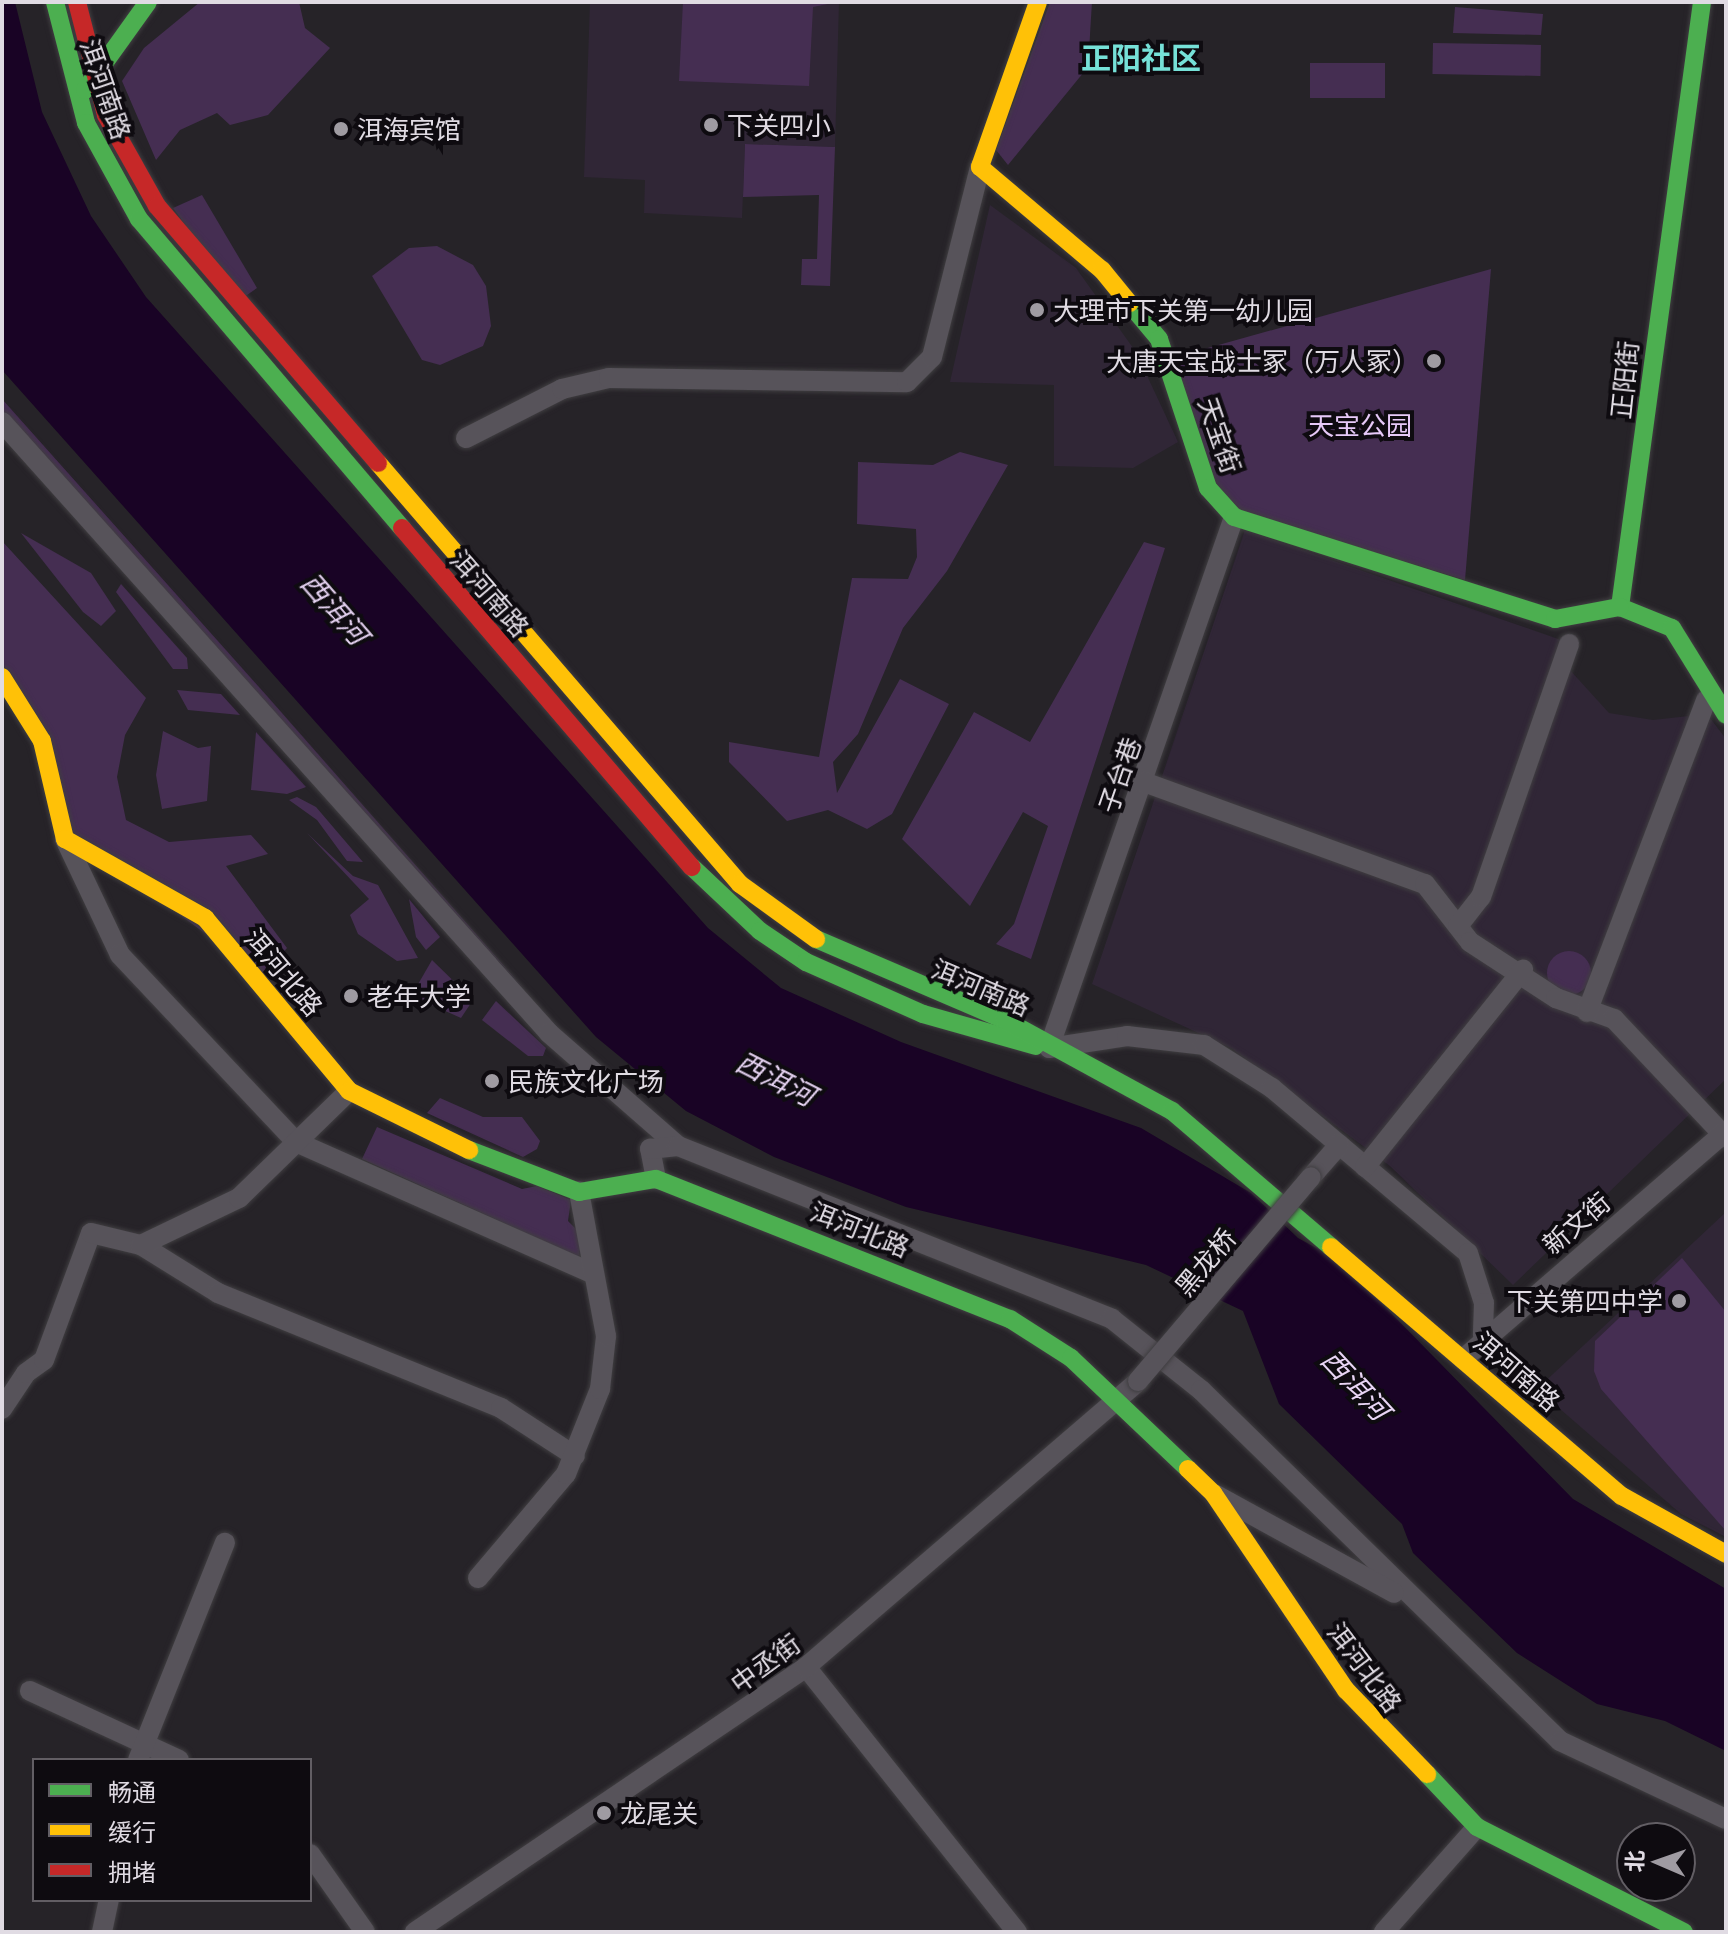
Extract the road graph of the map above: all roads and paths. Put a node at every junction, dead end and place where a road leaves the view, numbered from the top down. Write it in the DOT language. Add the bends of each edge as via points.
graph roads {
  1 [pos="55,2"];
  2 [pos="77,2"];
  3 [pos="125,2"];
  4 [pos="137,2"];
  5 [pos="148,2"];
  6 [pos="1038,2"];
  7 [pos="1702,2"];
  8 [pos="93,79"];
  9 [pos="77,100"];
  10 [pos="980,167"];
  11 [pos="2,422"];
  12 [pos="466,438"];
  13 [pos="1234,517"];
  14 [pos="1620,607"];
  15 [pos="1569,644"];
  16 [pos="2,677"];
  17 [pos="1706,700"];
  18 [pos="1726,715"];
  19 [pos="1144,782"];
  20 [pos="65,839"];
  21 [pos="1458,926"];
  22 [pos="1523,970"];
  23 [pos="1587,1012"];
  24 [pos="1049,1048"];
  25 [pos="349,1091"];
  26 [pos="1725,1135"];
  27 [pos="296,1142"];
  28 [pos="1339,1145"];
  29 [pos="678,1146"];
  30 [pos="1365,1167"];
  31 [pos="656,1179"];
  32 [pos="579,1192"];
  33 [pos="141,1245"];
  34 [pos="592,1273"];
  35 [pos="1483,1335"];
  36 [pos="1463,1359"];
  37 [pos="1120,1402"];
  38 [pos="2,1409"];
  39 [pos="575,1456"];
  40 [pos="1213,1493"];
  41 [pos="225,1543"];
  42 [pos="1726,1554"];
  43 [pos="478,1578"];
  44 [pos="1412,1602"];
  45 [pos="806,1667"];
  46 [pos="30,1691"];
  47 [pos="140,1754"];
  48 [pos="166,1758"];
  49 [pos="1726,1819"];
  50 [pos="1477,1827"];
  51 [pos="312,1857"];
  52 [pos="109,1902"];
  53 [pos="102,1932"];
  54 [pos="365,1932"];
  55 [pos="415,1932"];
  56 [pos="1017,1932"];
  57 [pos="1384,1932"];
  58 [pos="1684,1932"];
  1 -- 9 [label="street, 洱河南路"];
  2 -- 8 [label="street, 洱河南路"];
  3 -- 4 [label="street"];
  5 -- 8 [label="street"];
  6 -- 10 [label="street"];
  7 -- 14 [label="street, 正阳街"];
  8 -- 9 [label="street"];
  8 -- 24 [label="street, 洱河南路" via="157,206 697,841 773,914 817,943 1005,1020"];
  9 -- 24 [label="street, 洱河南路" via="109,170 166,253 725,900 806,962 862,990 998,1041"];
  10 -- 12 [label="street" via="932,357 907,382 609,378 562,389"];
  10 -- 13 [label="street, 天宝街" via="1102,270 1159,339 1208,488"];
  11 -- 29 [label="street" via="549,1033"];
  13 -- 14 [label="street" via="1555,619"];
  13 -- 19 [label="street, 子台巷"];
  14 -- 18 [label="street" via="1672,628"];
  15 -- 21 [label="street" via="1481,897"];
  16 -- 20 [label="street" via="42,741"];
  17 -- 23 [label="street"];
  19 -- 21 [label="street" via="1425,884"];
  19 -- 24 [label="street, 子台巷"];
  20 -- 25 [label="street, 洱河北路" via="205,918"];
  20 -- 27 [label="street" via="120,955"];
  21 -- 22 [label="street" via="1470,942"];
  22 -- 23 [label="street" via="1556,998"];
  22 -- 30 [label="street"];
  23 -- 26 [label="street" via="1614,1019"];
  24 -- 28 [label="street" via="1127,1036 1204,1045"];
  24 -- 36 [label="street, 洱河南路" via="1119,1079 1200,1130"];
  25 -- 27 [label="street"];
  25 -- 32 [label="street, 洱河北路" via="421,1131"];
  26 -- 35 [label="street, 新文街"];
  27 -- 33 [label="street" via="239,1198"];
  27 -- 34 [label="street"];
  28 -- 30 [label="street"];
  28 -- 37 [label="street, 黑龙桥, bridge"];
  29 -- 31 [label="street" via="650,1149"];
  29 -- 44 [label="street" via="1112,1319 1201,1390"];
  30 -- 35 [label="street" via="1468,1253 1482,1293"];
  31 -- 32 [label="street"];
  31 -- 37 [label="street, 洱河北路" via="1010,1319 1071,1358"];
  32 -- 34 [label="street"];
  33 -- 38 [label="street" via="91,1233 44,1360 26,1373"];
  33 -- 39 [label="street" via="218,1293 501,1408"];
  34 -- 39 [label="street" via="606,1336 600,1389"];
  35 -- 36 [label="street, 新文街"];
  36 -- 42 [label="street, 洱河南路" via="1643,1513"];
  37 -- 40 [label="street, 洱河北路"];
  37 -- 45 [label="street, 中丞街"];
  39 -- 43 [label="street"];
  40 -- 44 [label="street"];
  40 -- 50 [label="street, 洱河北路" via="1346,1690"];
  41 -- 47 [label="street"];
  44 -- 49 [label="street" via="1560,1741"];
  45 -- 55 [label="street, 中丞街"];
  45 -- 56 [label="street"];
  46 -- 47 [label="street"];
  47 -- 48 [label="street"];
  50 -- 57 [label="street"];
  50 -- 58 [label="street, 洱河北路"];
  51 -- 54 [label="street"];
  52 -- 53 [label="street"];
}
